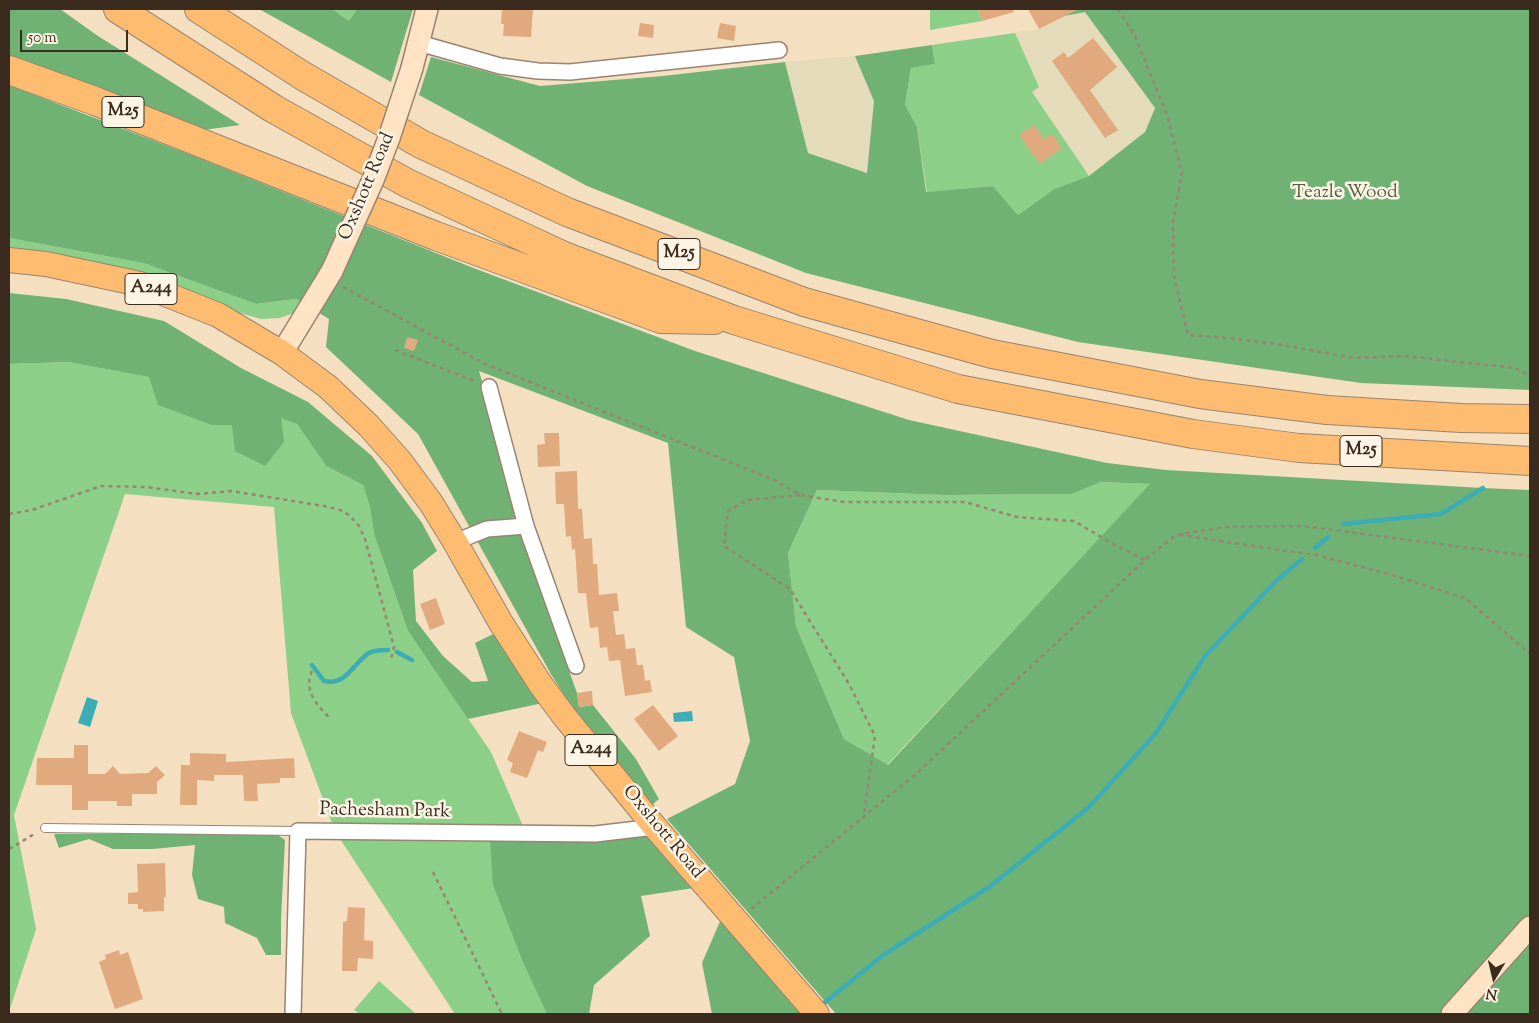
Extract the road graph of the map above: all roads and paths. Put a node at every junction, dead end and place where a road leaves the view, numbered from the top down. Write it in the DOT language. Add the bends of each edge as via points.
graph roads {
  1 [pos="118,9"];
  2 [pos="199,9"];
  3 [pos="427,9"];
  4 [pos="1118,9"];
  5 [pos="419,43"];
  6 [pos="779,50"];
  7 [pos="9,70"];
  8 [pos="9,260"];
  9 [pos="330,275"];
  10 [pos="734,320"];
  11 [pos="395,350"];
  12 [pos="282,353"];
  13 [pos="1530,376"];
  14 [pos="489,387"];
  15 [pos="1530,419"];
  16 [pos="1530,461"];
  17 [pos="800,495"];
  18 [pos="9,514"];
  19 [pos="526,526"];
  20 [pos="1176,535"];
  21 [pos="455,542"];
  22 [pos="1530,556"];
  23 [pos="1145,560"];
  24 [pos="1530,654"];
  25 [pos="390,659"];
  26 [pos="576,666"];
  27 [pos="312,671"];
  28 [pos="330,718"];
  29 [pos="864,816"];
  30 [pos="655,827"];
  31 [pos="45,828"];
  32 [pos="298,830"];
  33 [pos="9,849"];
  34 [pos="433,872"];
  35 [pos="737,921"];
  36 [pos="1530,927"];
  37 [pos="293,1014"];
  38 [pos="502,1014"];
  39 [pos="817,1014"];
  40 [pos="1452,1014"];
  1 -- 10 [label="highway, M25" via="274,109 407,184 564,256"];
  2 -- 15 [label="highway, M25" via="303,76 420,144 567,212 804,302 992,354 1200,394 1327,410"];
  3 -- 5 [label="main road, Oxshott Road"];
  4 -- 13 [label="path" via="1134,34 1167,114 1182,173 1173,222 1174,276 1188,335 1283,345 1354,358 1405,356 1515,368"];
  5 -- 6 [label="street" via="500,66 570,72"];
  5 -- 9 [label="main road, Oxshott Road, bridge" via="390,138"];
  7 -- 10 [label="highway, M25" via="96,101 436,236 661,319"];
  8 -- 12 [label="main road, Oxshott Road / A244" via="46,264 140,284 218,315"];
  9 -- 12 [label="main road, Oxshott Road"];
  9 -- 17 [label="path" via="485,364 772,479"];
  10 -- 16 [label="highway, M25" via="958,389 1193,434 1299,448"];
  11 -- 14 [label="path"];
  12 -- 21 [label="main road, Oxshott Road / A244" via="328,387 369,426 400,461"];
  14 -- 19 [label="street"];
  17 -- 23 [label="path" via="844,502 965,502 1017,517 1074,520"];
  17 -- 29 [label="path" via="747,500 728,511 724,546 790,589 849,684 875,736"];
  18 -- 25 [label="path" via="111,485 198,494 231,491 340,510 359,526 365,539 394,647"];
  19 -- 21 [label="street" via="487,530"];
  19 -- 26 [label="street"];
  20 -- 22 [label="path" via="1224,527 1303,526"];
  20 -- 23 [label="path"];
  20 -- 24 [label="path" via="1316,555 1465,598"];
  21 -- 30 [label="main road, Oxshott Road / A244" via="541,685"];
  23 -- 29 [label="path" via="916,773"];
  27 -- 28 [label="path" via="308,684 312,697"];
  29 -- 35 [label="path"];
  30 -- 32 [label="street, Pachesham Park" via="596,834"];
  30 -- 35 [label="main road, Oxshott Road / A244"];
  31 -- 32 [label="lane"];
  31 -- 33 [label="path"];
  32 -- 37 [label="street, Pachesham Park"];
  34 -- 38 [label="path"];
  35 -- 39 [label="main road, Oxshott Road / A244"];
  36 -- 40 [label="main road"];
}
